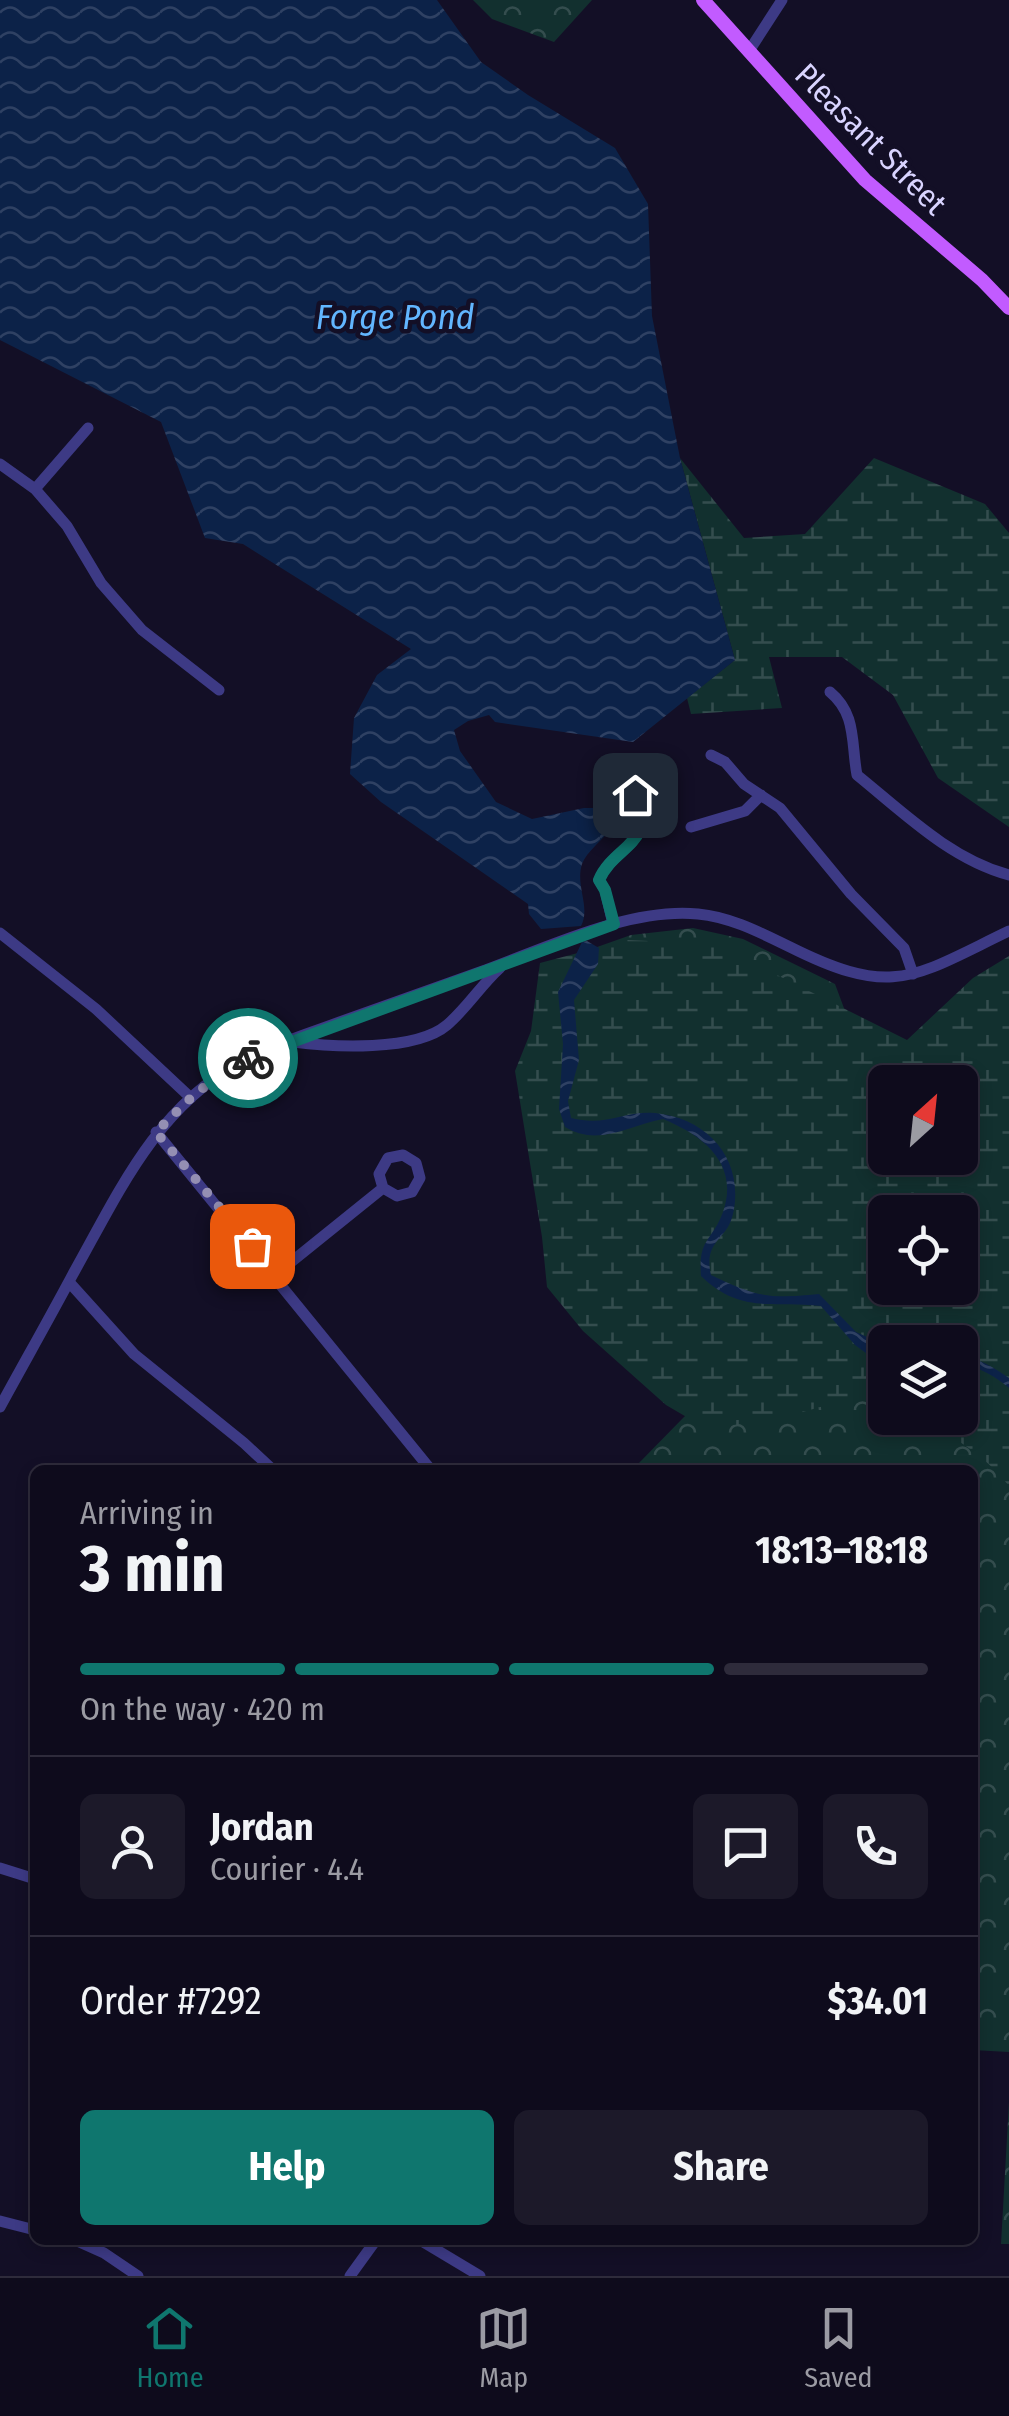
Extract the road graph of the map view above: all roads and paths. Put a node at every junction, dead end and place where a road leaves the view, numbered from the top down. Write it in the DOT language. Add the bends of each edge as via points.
graph roads {
  1 [pos="703,0"];
  2 [pos="782,0"];
  3 [pos="750,52"];
  4 [pos="1009,308"];
  5 [pos="88,428"];
  6 [pos="0,464"];
  7 [pos="35,489"];
  8 [pos="219,690"];
  9 [pos="830,692"];
  10 [pos="711,755"];
  11 [pos="635,795"];
  12 [pos="762,795"];
  13 [pos="691,827"];
  14 [pos="1009,876"];
  15 [pos="609,925"];
  16 [pos="1009,930"];
  17 [pos="0,933"];
  18 [pos="505,963"];
  19 [pos="913,974"];
  20 [pos="289,1042"];
  21 [pos="191,1098"];
  22 [pos="156,1132"];
  23 [pos="383,1188"];
  24 [pos="275,1275"];
  25 [pos="69,1282"];
  26 [pos="0,1407"];
  27 [pos="267,1465"];
  28 [pos="426,1465"];
  29 [pos="0,1868"];
  30 [pos="30,1877"];
  31 [pos="0,2221"];
  32 [pos="30,2229"];
  33 [pos="85,2245"];
  34 [pos="372,2245"];
  35 [pos="428,2245"];
  36 [pos="137,2276"];
  37 [pos="350,2276"];
  38 [pos="480,2276"];
  1 -- 3 [label="main road, Pleasant Street"];
  2 -- 3 [label="street"];
  3 -- 4 [label="main road, Pleasant Street" via="865,180"];
  5 -- 7 [label="street"];
  6 -- 7 [label="street"];
  7 -- 8 [label="street" via="142,630"];
  9 -- 14 [label="street" via="852,721 857,775 951,850"];
  10 -- 12 [label="street"];
  11 -- 15 [label="street" via="642,814 638,835 599,880"];
  12 -- 13 [label="street" via="745,812"];
  12 -- 19 [label="street" via="904,948"];
  15 -- 18 [label="street"];
  15 -- 19 [label="street" via="703,914 857,976"];
  16 -- 19 [label="street"];
  17 -- 21 [label="street" via="96,1009"];
  18 -- 20 [label="street"];
  18 -- 20 [label="street" via="433,1034 360,1046"];
  20 -- 21 [label="street" via="239,1063"];
  21 -- 22 [label="street"];
  22 -- 24 [label="street"];
  22 -- 25 [label="street"];
  23 -- 24 [label="street"];
  24 -- 28 [label="street"];
  25 -- 26 [label="street"];
  25 -- 27 [label="street" via="134,1354"];
  29 -- 30 [label="street"];
  31 -- 32 [label="street"];
  33 -- 36 [label="street"];
  34 -- 37 [label="street"];
  35 -- 38 [label="street"];
}
